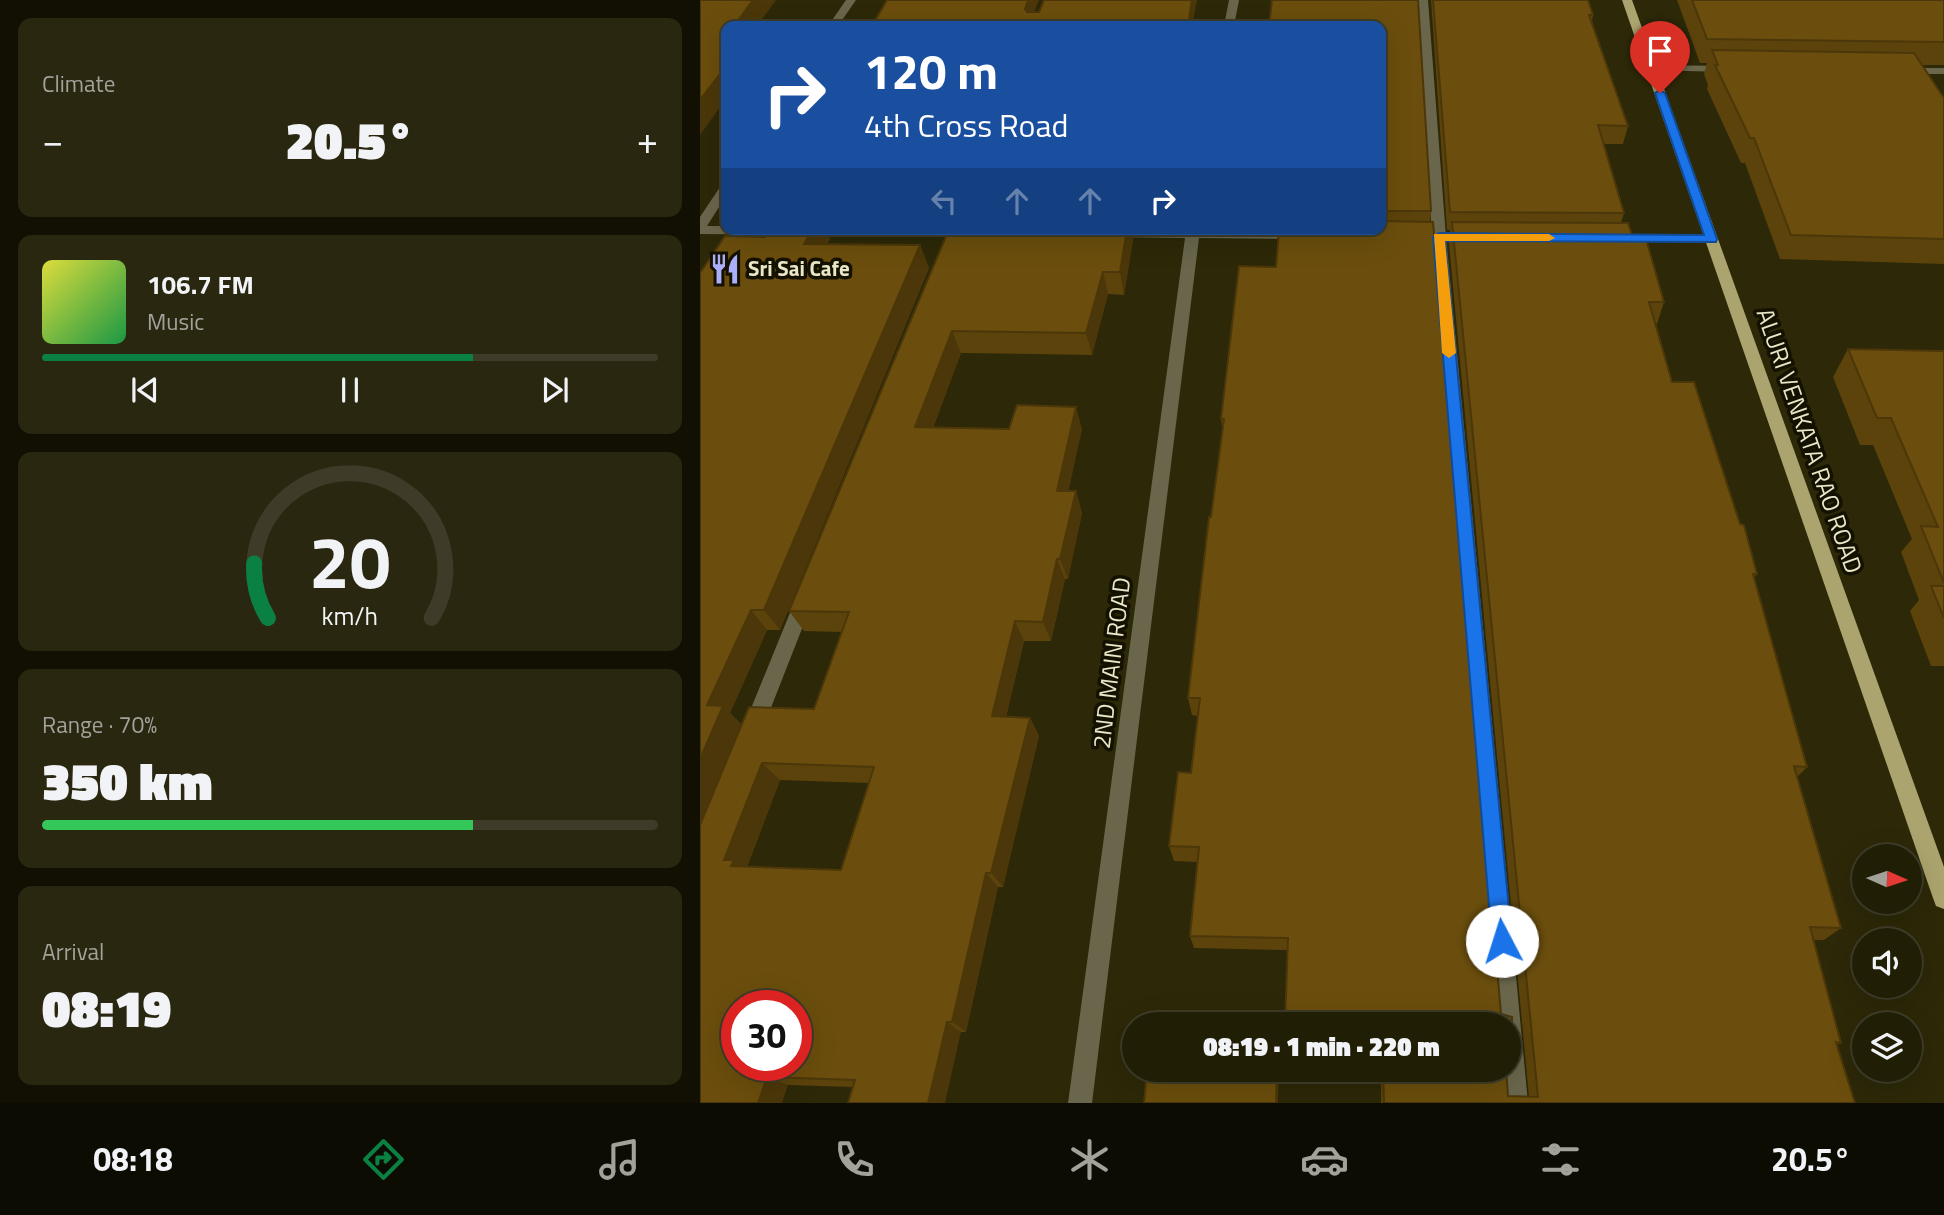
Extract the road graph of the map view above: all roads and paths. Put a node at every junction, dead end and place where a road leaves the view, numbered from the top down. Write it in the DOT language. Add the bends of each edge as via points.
graph roads {
  1 [pos="851,0"];
  2 [pos="1234,0"];
  3 [pos="1423,0"];
  4 [pos="1627,0"];
  5 [pos="837,21"];
  6 [pos="1230,21"];
  7 [pos="1651,68"];
  8 [pos="1746,69"];
  9 [pos="1883,71"];
  10 [pos="1910,71"];
  11 [pos="1944,71"];
  12 [pos="1917,83"];
  13 [pos="721,195"];
  14 [pos="700,228"];
  15 [pos="721,229"];
  16 [pos="1191,235"];
  17 [pos="1602,238"];
  18 [pos="1711,239"];
  19 [pos="814,577"];
  20 [pos="747,743"];
  21 [pos="1944,898"];
  22 [pos="1080,1103"];
  23 [pos="1516,1103"];
  1 -- 5 [label="street"];
  2 -- 6 [label="street"];
  3 -- 23 [label="street" via="1439,237"];
  4 -- 7 [label="main road, ALURI VENKATA RAO ROAD"];
  7 -- 8 [label="street"];
  7 -- 18 [label="main road, ALURI VENKATA RAO ROAD"];
  9 -- 10 [label="street"];
  10 -- 11 [label="street"];
  10 -- 12 [label="street"];
  13 -- 14 [label="street"];
  14 -- 15 [label="street"];
  16 -- 22 [label="street, 2ND MAIN ROAD"];
  17 -- 18 [label="street"];
  18 -- 21 [label="main road, ALURI VENKATA RAO ROAD"];
  19 -- 20 [label="street"];
}
